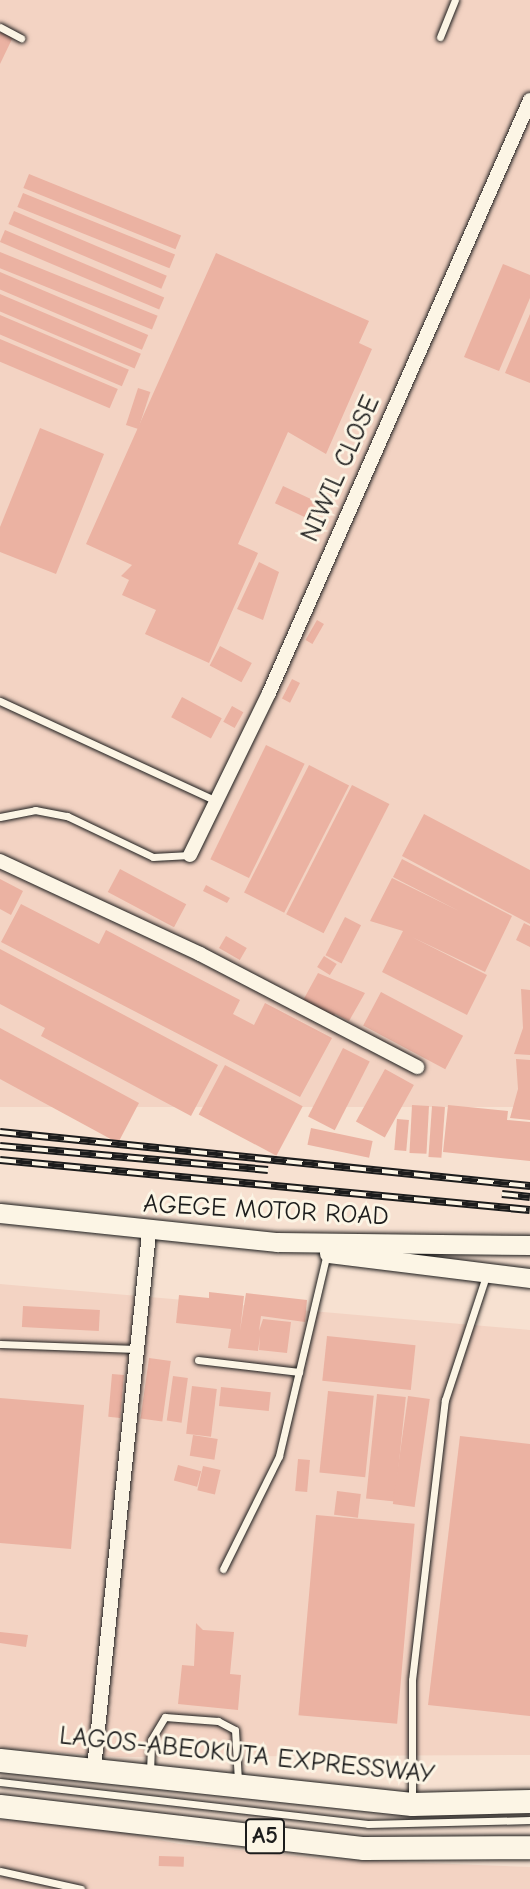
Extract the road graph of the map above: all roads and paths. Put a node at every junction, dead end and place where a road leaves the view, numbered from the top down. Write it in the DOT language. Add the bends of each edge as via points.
graph roads {
  1 [pos="456,0"];
  2 [pos="0,27"];
  3 [pos="440,37"];
  4 [pos="22,38"];
  5 [pos="530,100"];
  6 [pos="0,701"];
  7 [pos="214,800"];
  8 [pos="0,817"];
  9 [pos="190,855"];
  10 [pos="0,861"];
  11 [pos="417,1068"];
  12 [pos="0,1213"];
  13 [pos="149,1233"];
  14 [pos="277,1242"];
  15 [pos="530,1245"];
  16 [pos="327,1252"];
  17 [pos="487,1272"];
  18 [pos="530,1278"];
  19 [pos="0,1344"];
  20 [pos="136,1349"];
  21 [pos="198,1360"];
  22 [pos="299,1372"];
  23 [pos="223,1569"];
  24 [pos="0,1760"];
  25 [pos="94,1768"];
  26 [pos="150,1775"];
  27 [pos="0,1782"];
  28 [pos="238,1785"];
  29 [pos="530,1793"];
  30 [pos="519,1802"];
  31 [pos="412,1804"];
  32 [pos="0,1805"];
  33 [pos="530,1819"];
  34 [pos="530,1847"];
  35 [pos="0,1871"];
  36 [pos="81,1889"];
  1 -- 3 [label="lane"];
  2 -- 4 [label="lane"];
  5 -- 7 [label="street, NIWIL CLOSE" via="269,693"];
  6 -- 7 [label="lane"];
  7 -- 9 [label="street, NIWIL CLOSE"];
  8 -- 9 [label="lane" via="35,810 67,816 153,858"];
  10 -- 11 [label="street" via="200,954"];
  12 -- 13 [label="main road, AGEGE MOTOR ROAD"];
  13 -- 14 [label="main road, AGEGE MOTOR ROAD"];
  13 -- 20 [label="street"];
  14 -- 15 [label="main road, AGEGE MOTOR ROAD"];
  14 -- 16 [label="main road"];
  16 -- 17 [label="main road"];
  16 -- 22 [label="lane"];
  17 -- 18 [label="main road"];
  17 -- 31 [label="lane" via="446,1400 412,1680"];
  19 -- 20 [label="lane"];
  20 -- 25 [label="street"];
  21 -- 22 [label="lane"];
  22 -- 23 [label="lane" via="270,1482"];
  24 -- 25 [label="highway, LAGOS-ABEOKUTA EXPRESSWAY / A5"];
  25 -- 26 [label="highway, LAGOS-ABEOKUTA EXPRESSWAY / A5"];
  26 -- 28 [label="highway, LAGOS-ABEOKUTA EXPRESSWAY / A5"];
  26 -- 28 [label="lane" via="151,1740 165,1717 218,1721 235,1730"];
  27 -- 33 [label="lane" via="368,1824"];
  28 -- 31 [label="highway, LAGOS-ABEOKUTA EXPRESSWAY / A5"];
  29 -- 30 [label="highway"];
  30 -- 31 [label="highway, LAGOS-ABEOKUTA EXPRESSWAY / A5"];
  32 -- 34 [label="highway, A5" via="363,1848"];
  35 -- 36 [label="lane"];
}
